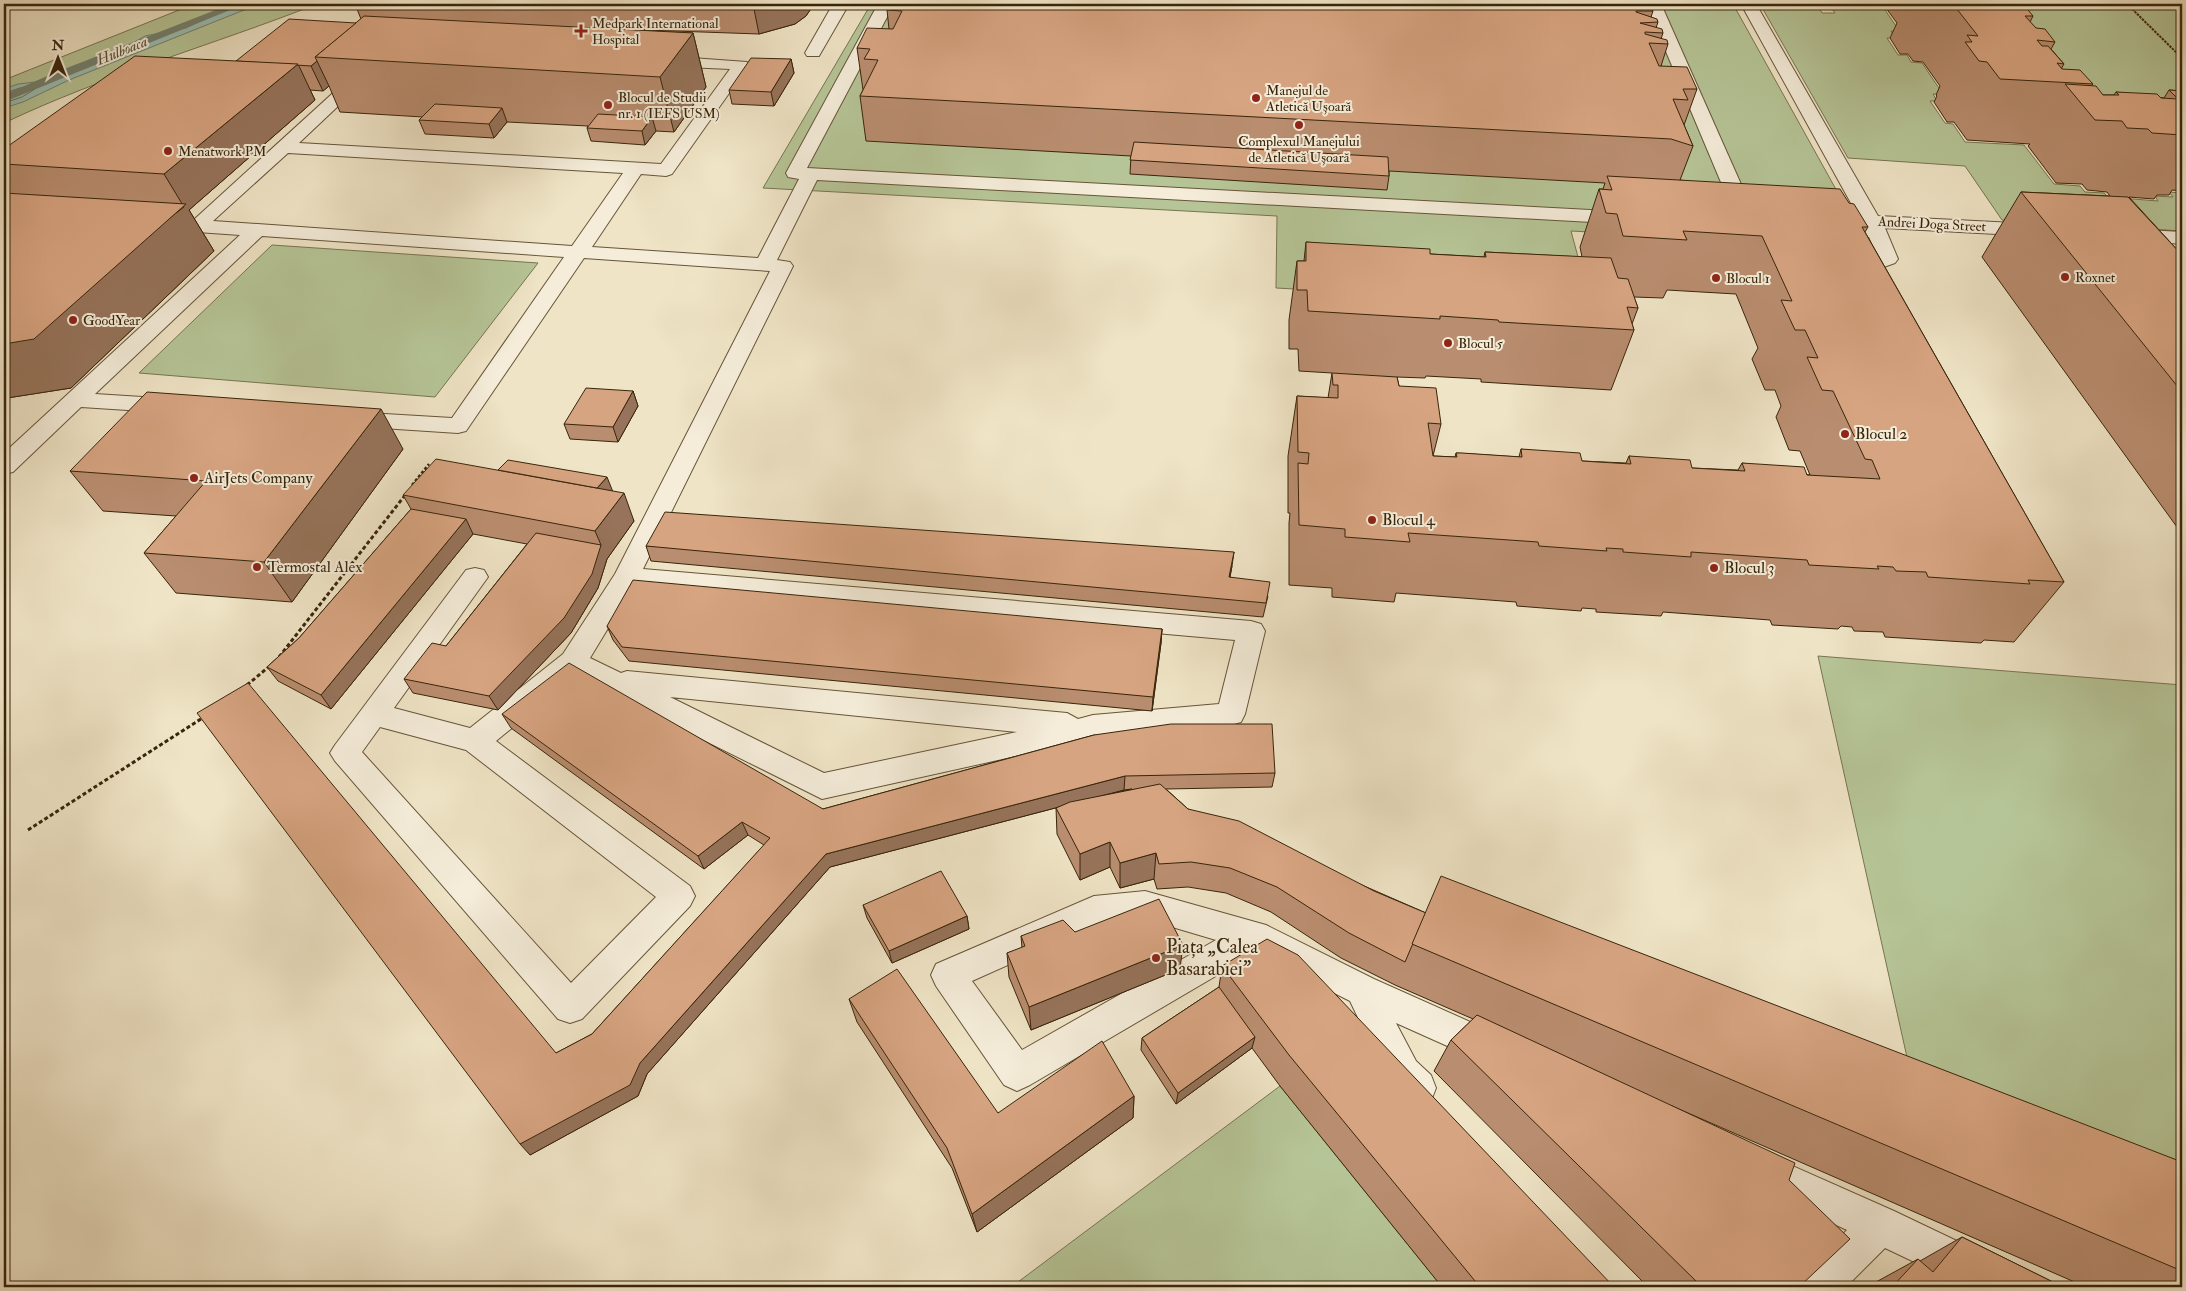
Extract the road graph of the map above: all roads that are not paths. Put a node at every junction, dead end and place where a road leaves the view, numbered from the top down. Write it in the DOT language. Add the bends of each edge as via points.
graph roads {
  1 [pos="841,4"];
  2 [pos="886,4"];
  3 [pos="1653,4"];
  4 [pos="1748,4"];
  5 [pos="813,53"];
  6 [pos="651,60"];
  7 [pos="371,67"];
  8 [pos="284,147"];
  9 [pos="636,168"];
  10 [pos="811,174"];
  11 [pos="1649,219"];
  12 [pos="1729,223"];
  13 [pos="1874,226"];
  14 [pos="1808,228"];
  15 [pos="257,230"];
  16 [pos="2054,231"];
  17 [pos="2182,238"];
  18 [pos="579,252"];
  19 [pos="2141,256"];
  20 [pos="765,264"];
  21 [pos="1870,296"];
  22 [pos="76,400"];
  23 [pos="194,408"];
  24 [pos="331,417"];
  25 [pos="4,466"];
  26 [pos="475,577"];
  27 [pos="626,577"];
  28 [pos="573,662"];
  29 [pos="611,680"];
  30 [pos="375,714"];
  31 [pos="1093,727"];
  32 [pos="474,741"];
  33 [pos="1254,936"];
  34 [pos="1362,990"];
  35 [pos="1516,1060"];
  36 [pos="1437,1108"];
  37 [pos="1735,1159"];
  38 [pos="1880,1225"];
  39 [pos="1818,1287"];
  40 [pos="2010,1287"];
  1 -- 5 [label="street"];
  2 -- 10 [label="street" via="795,173"];
  3 -- 12 [label="street" via="1754,224"];
  4 -- 13 [label="street, Andrei Doga Street"];
  6 -- 9 [label="street" via="740,65 666,170"];
  7 -- 8 [label="street"];
  8 -- 9 [label="street"];
  8 -- 15 [label="street" via="197,226"];
  9 -- 18 [label="street"];
  10 -- 11 [label="street"];
  10 -- 20 [label="street"];
  13 -- 14 [label="street"];
  13 -- 16 [label="street, Andrei Doga Street"];
  13 -- 21 [label="street" via="1888,259 1855,270"];
  15 -- 18 [label="street"];
  15 -- 22 [label="street"];
  17 -- 19 [label="street" via="2116,234"];
  18 -- 20 [label="street"];
  18 -- 24 [label="street" via="458,426"];
  20 -- 27 [label="street" via="783,266"];
  22 -- 23 [label="street"];
  22 -- 25 [label="street"];
  26 -- 30 [label="street"];
  27 -- 28 [label="street"];
  27 -- 31 [label="street" via="1251,631 1231,714"];
  28 -- 29 [label="street"];
  28 -- 32 [label="street"];
  29 -- 31 [label="street"];
  29 -- 31 [label="street" via="822,786"];
  30 -- 32 [label="street"];
  30 -- 32 [label="street" via="345,753 570,1007 679,896"];
  33 -- 33 [label="street" via="1145,905 1094,911 948,975 1017,1073"];
  33 -- 34 [label="street"];
  34 -- 35 [label="street"];
  34 -- 36 [label="street" via="1403,1073"];
  37 -- 38 [label="street"];
  38 -- 39 [label="street"];
  38 -- 40 [label="street"];
}
